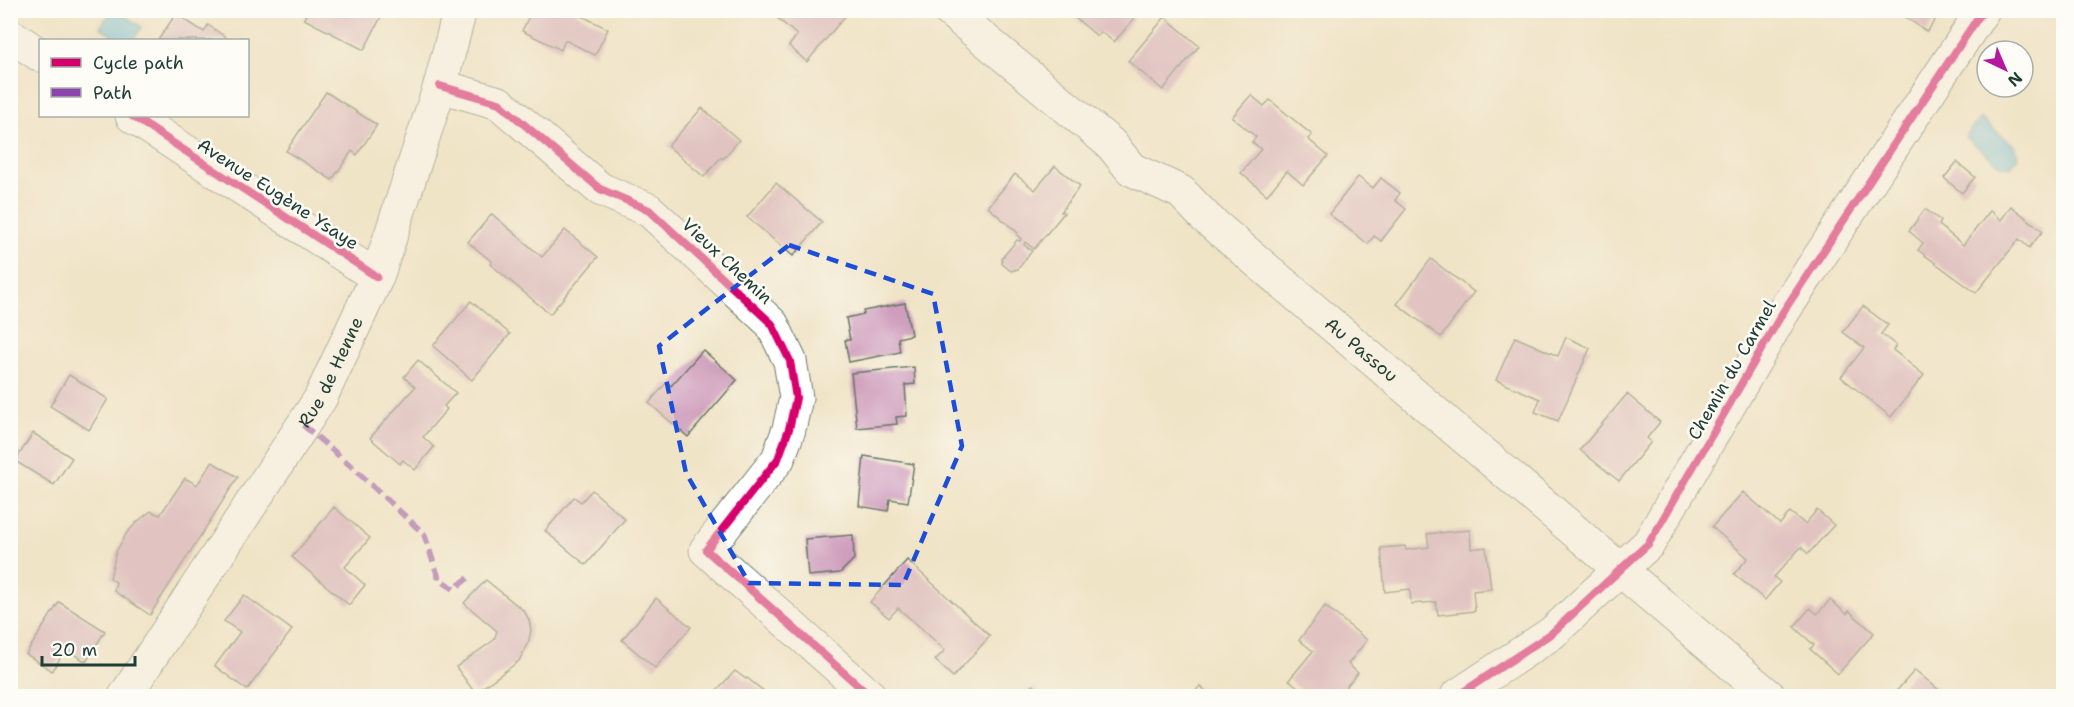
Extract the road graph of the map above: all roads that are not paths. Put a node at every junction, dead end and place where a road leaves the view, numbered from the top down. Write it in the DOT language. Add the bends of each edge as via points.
graph roads {
  1 [pos="460,10"];
  2 [pos="949,10"];
  3 [pos="1983,10"];
  4 [pos="10,35"];
  5 [pos="39,54"];
  6 [pos="440,86"];
  7 [pos="134,117"];
  8 [pos="377,277"];
  9 [pos="1622,570"];
  10 [pos="125,696"];
  11 [pos="870,696"];
  12 [pos="1458,696"];
  13 [pos="1769,696"];
  1 -- 6 [label="street, Rue de Henne"];
  2 -- 9 [label="street, Au Passou" via="1112,144 1131,169 1181,192 1206,218"];
  3 -- 9 [label="street, Chemin du Carmel" via="1783,312 1649,543"];
  4 -- 5 [label="street"];
  6 -- 8 [label="street, Rue de Henne"];
  6 -- 11 [label="street, Vieux Chemin" via="499,103 600,189 649,210 772,324 790,361 796,398 789,429 778,459 706,550"];
  7 -- 8 [label="street, Avenue Eugène Ysaye"];
  8 -- 10 [label="street, Rue de Henne" via="320,399"];
  9 -- 12 [label="street, Chemin du Carmel" via="1552,633"];
  9 -- 13 [label="street, Au Passou"];
}
